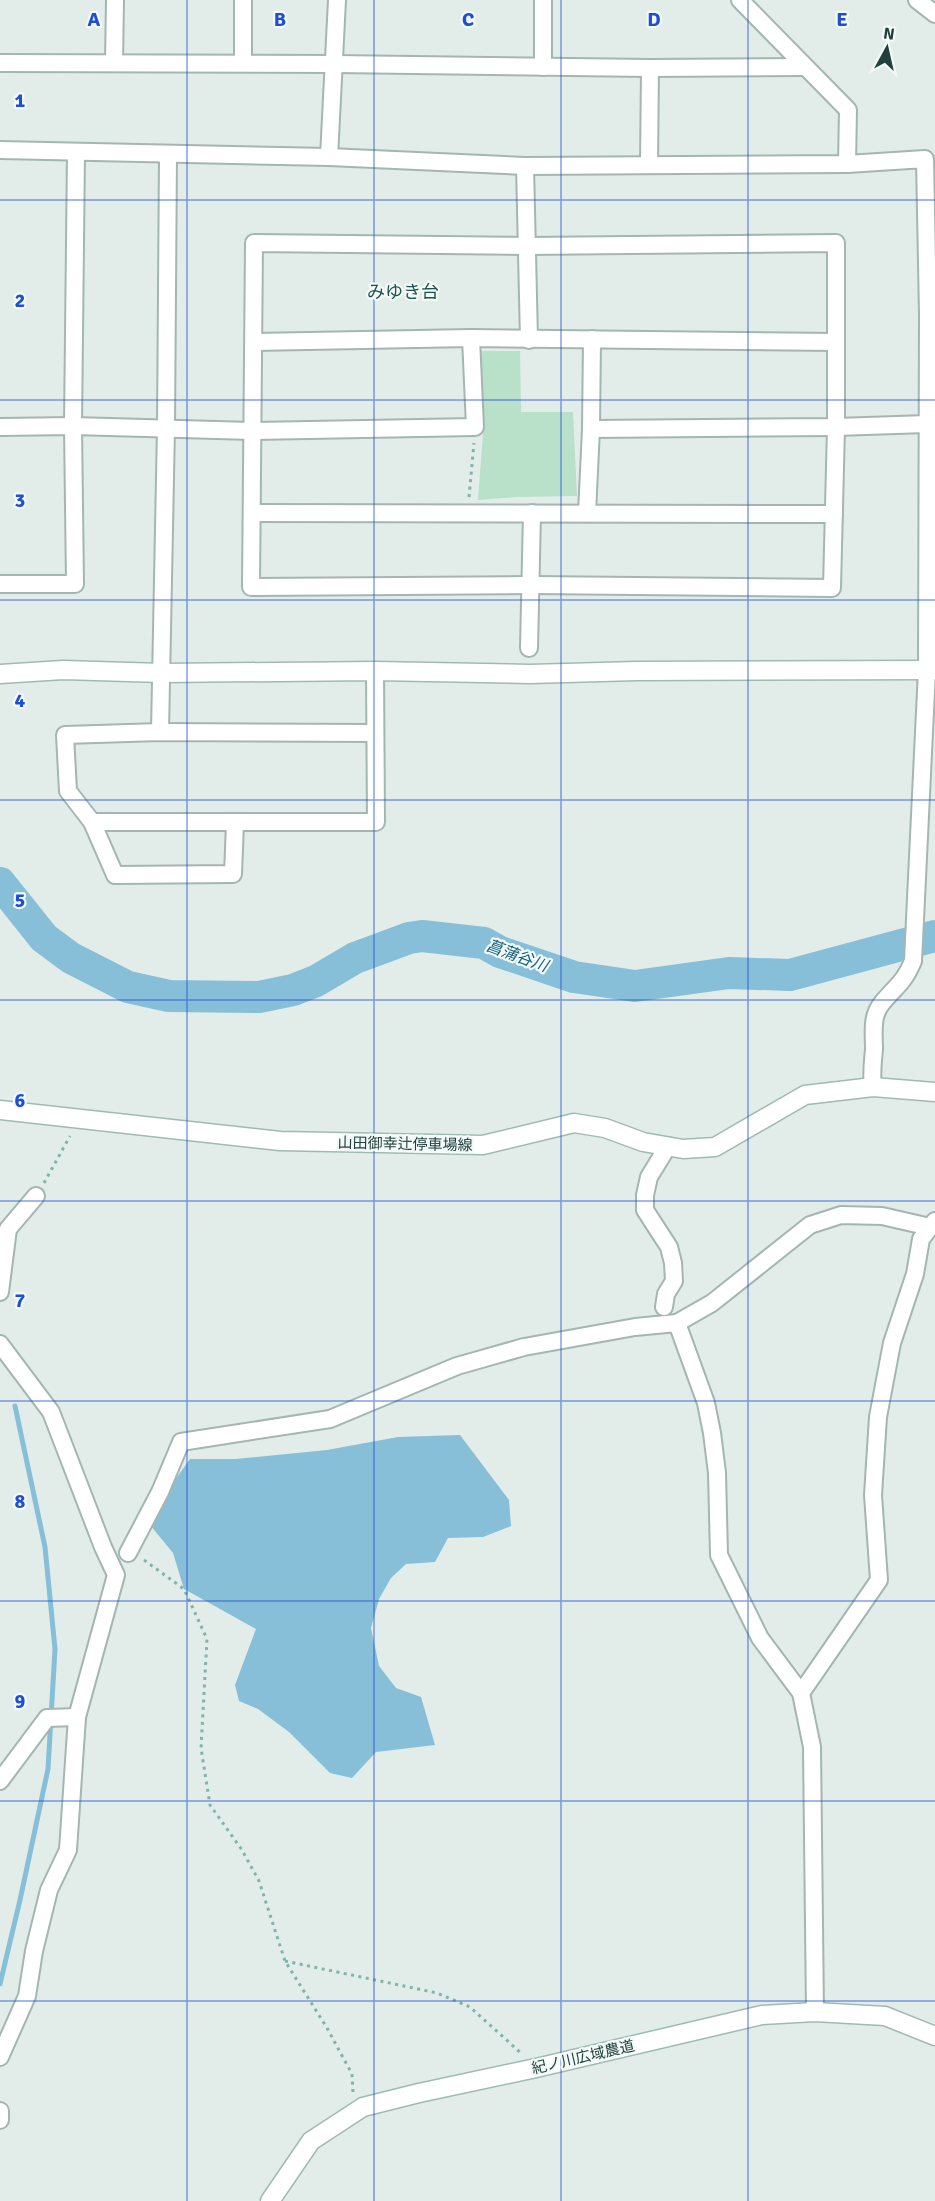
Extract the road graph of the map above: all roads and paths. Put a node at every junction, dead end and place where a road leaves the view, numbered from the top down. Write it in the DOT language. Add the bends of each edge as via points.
graph roads {
  1 [pos="115,0"];
  2 [pos="243,0"];
  3 [pos="337,0"];
  4 [pos="543,0"];
  5 [pos="740,0"];
  6 [pos="917,0"];
  7 [pos="935,14"];
  8 [pos="0,63"];
  9 [pos="114,63"];
  10 [pos="243,63"];
  11 [pos="335,64"];
  12 [pos="543,67"];
  13 [pos="805,67"];
  14 [pos="650,68"];
  15 [pos="0,150"];
  16 [pos="76,152"];
  17 [pos="168,155"];
  18 [pos="329,157"];
  19 [pos="847,164"];
  20 [pos="649,165"];
  21 [pos="525,166"];
  22 [pos="526,246"];
  23 [pos="471,338"];
  24 [pos="592,339"];
  25 [pos="529,340"];
  26 [pos="254,342"];
  27 [pos="836,342"];
  28 [pos="927,424"];
  29 [pos="73,426"];
  30 [pos="0,427"];
  31 [pos="166,427"];
  32 [pos="475,427"];
  33 [pos="836,427"];
  34 [pos="591,429"];
  35 [pos="252,430"];
  36 [pos="253,513"];
  37 [pos="468,513"];
  38 [pos="532,513"];
  39 [pos="587,513"];
  40 [pos="834,514"];
  41 [pos="0,584"];
  42 [pos="532,585"];
  43 [pos="529,648"];
  44 [pos="931,670"];
  45 [pos="375,671"];
  46 [pos="162,673"];
  47 [pos="0,674"];
  48 [pos="160,732"];
  49 [pos="374,733"];
  50 [pos="92,822"];
  51 [pos="235,823"];
  52 [pos="873,1087"];
  53 [pos="935,1092"];
  54 [pos="0,1110"];
  55 [pos="79,1118"];
  56 [pos="668,1146"];
  57 [pos="36,1196"];
  58 [pos="932,1224"];
  59 [pos="0,1292"];
  60 [pos="664,1307"];
  61 [pos="676,1323"];
  62 [pos="0,1344"];
  63 [pos="128,1552"];
  64 [pos="801,1693"];
  65 [pos="77,1717"];
  66 [pos="0,1781"];
  67 [pos="285,1961"];
  68 [pos="815,2012"];
  69 [pos="935,2036"];
  70 [pos="0,2056"];
  71 [pos="536,2068"];
  72 [pos="0,2111"];
  73 [pos="354,2111"];
  74 [pos="0,2120"];
  75 [pos="270,2201"];
  1 -- 9 [label="street"];
  2 -- 10 [label="street"];
  3 -- 11 [label="street"];
  4 -- 12 [label="street"];
  5 -- 13 [label="street"];
  6 -- 7 [label="street"];
  8 -- 9 [label="street"];
  9 -- 10 [label="street"];
  10 -- 11 [label="street"];
  11 -- 12 [label="street"];
  11 -- 18 [label="street"];
  12 -- 14 [label="street"];
  13 -- 14 [label="street"];
  13 -- 19 [label="street" via="848,111"];
  14 -- 20 [label="street"];
  15 -- 16 [label="street"];
  16 -- 17 [label="street"];
  16 -- 29 [label="street"];
  17 -- 18 [label="street"];
  17 -- 31 [label="street"];
  18 -- 21 [label="street"];
  19 -- 20 [label="street"];
  19 -- 28 [label="street" via="925,159"];
  20 -- 21 [label="street"];
  21 -- 22 [label="street"];
  22 -- 25 [label="street"];
  22 -- 26 [label="street" via="254,243"];
  22 -- 27 [label="street" via="836,243"];
  23 -- 25 [label="street"];
  23 -- 26 [label="street"];
  23 -- 32 [label="street"];
  24 -- 25 [label="street"];
  24 -- 27 [label="street"];
  24 -- 34 [label="street"];
  26 -- 35 [label="street"];
  27 -- 33 [label="street"];
  28 -- 33 [label="street"];
  28 -- 44 [label="street"];
  29 -- 30 [label="street"];
  29 -- 31 [label="street"];
  29 -- 41 [label="street" via="75,584"];
  31 -- 35 [label="street"];
  31 -- 46 [label="street"];
  32 -- 35 [label="street"];
  32 -- 37 [label="path"];
  33 -- 34 [label="street"];
  33 -- 40 [label="street"];
  34 -- 39 [label="street"];
  35 -- 36 [label="street"];
  36 -- 37 [label="street"];
  36 -- 42 [label="street" via="251,587"];
  37 -- 38 [label="street"];
  38 -- 39 [label="street"];
  38 -- 42 [label="street"];
  39 -- 40 [label="street"];
  40 -- 42 [label="street" via="832,588"];
  42 -- 43 [label="street"];
  44 -- 45 [label="street" via="530,674"];
  44 -- 52 [label="street" via="913,961 907,977 880,1004 872,1027"];
  45 -- 46 [label="street"];
  45 -- 49 [label="street"];
  46 -- 47 [label="street" via="63,670"];
  46 -- 48 [label="street"];
  48 -- 49 [label="street"];
  48 -- 50 [label="street" via="65,735 68,791"];
  49 -- 51 [label="street" via="376,822"];
  50 -- 51 [label="street"];
  50 -- 51 [label="street" via="115,875 233,874"];
  52 -- 53 [label="street, 山田御幸辻停車場線"];
  52 -- 56 [label="street, 山田御幸辻停車場線" via="805,1095 715,1147"];
  54 -- 55 [label="street, 山田御幸辻停車場線"];
  55 -- 56 [label="street, 山田御幸辻停車場線" via="280,1141 483,1145 574,1123"];
  55 -- 57 [label="path"];
  56 -- 60 [label="street" via="649,1177 645,1195 645,1210 669,1246 673,1263 674,1281"];
  57 -- 59 [label="street" via="8,1229"];
  58 -- 61 [label="street" via="882,1216 841,1215 810,1225 712,1303"];
  58 -- 64 [label="street" via="921,1239 915,1274 892,1343 878,1417 873,1495 879,1580"];
  61 -- 63 [label="street" via="501,1353 457,1366 330,1419 180,1442 160,1492"];
  61 -- 64 [label="street" via="710,1423 717,1473 719,1555 760,1638"];
  62 -- 65 [label="street" via="51,1412 116,1575"];
  63 -- 67 [label="path" via="184,1589 207,1639 201,1748 210,1805 259,1881"];
  64 -- 68 [label="street" via="812,1747"];
  65 -- 66 [label="street" via="47,1718"];
  65 -- 70 [label="street" via="68,1850 49,1890 27,1996"];
  67 -- 71 [label="path" via="437,1993 470,2007"];
  67 -- 73 [label="path" via="352,2074"];
  68 -- 69 [label="street, 紀ノ川広域農道" via="885,2016"];
  68 -- 71 [label="street, 紀ノ川広域農道" via="762,2015"];
  71 -- 73 [label="street, 紀ノ川広域農道"];
  72 -- 74 [label="street"];
  73 -- 75 [label="street, 紀ノ川広域農道" via="311,2142"];
}
